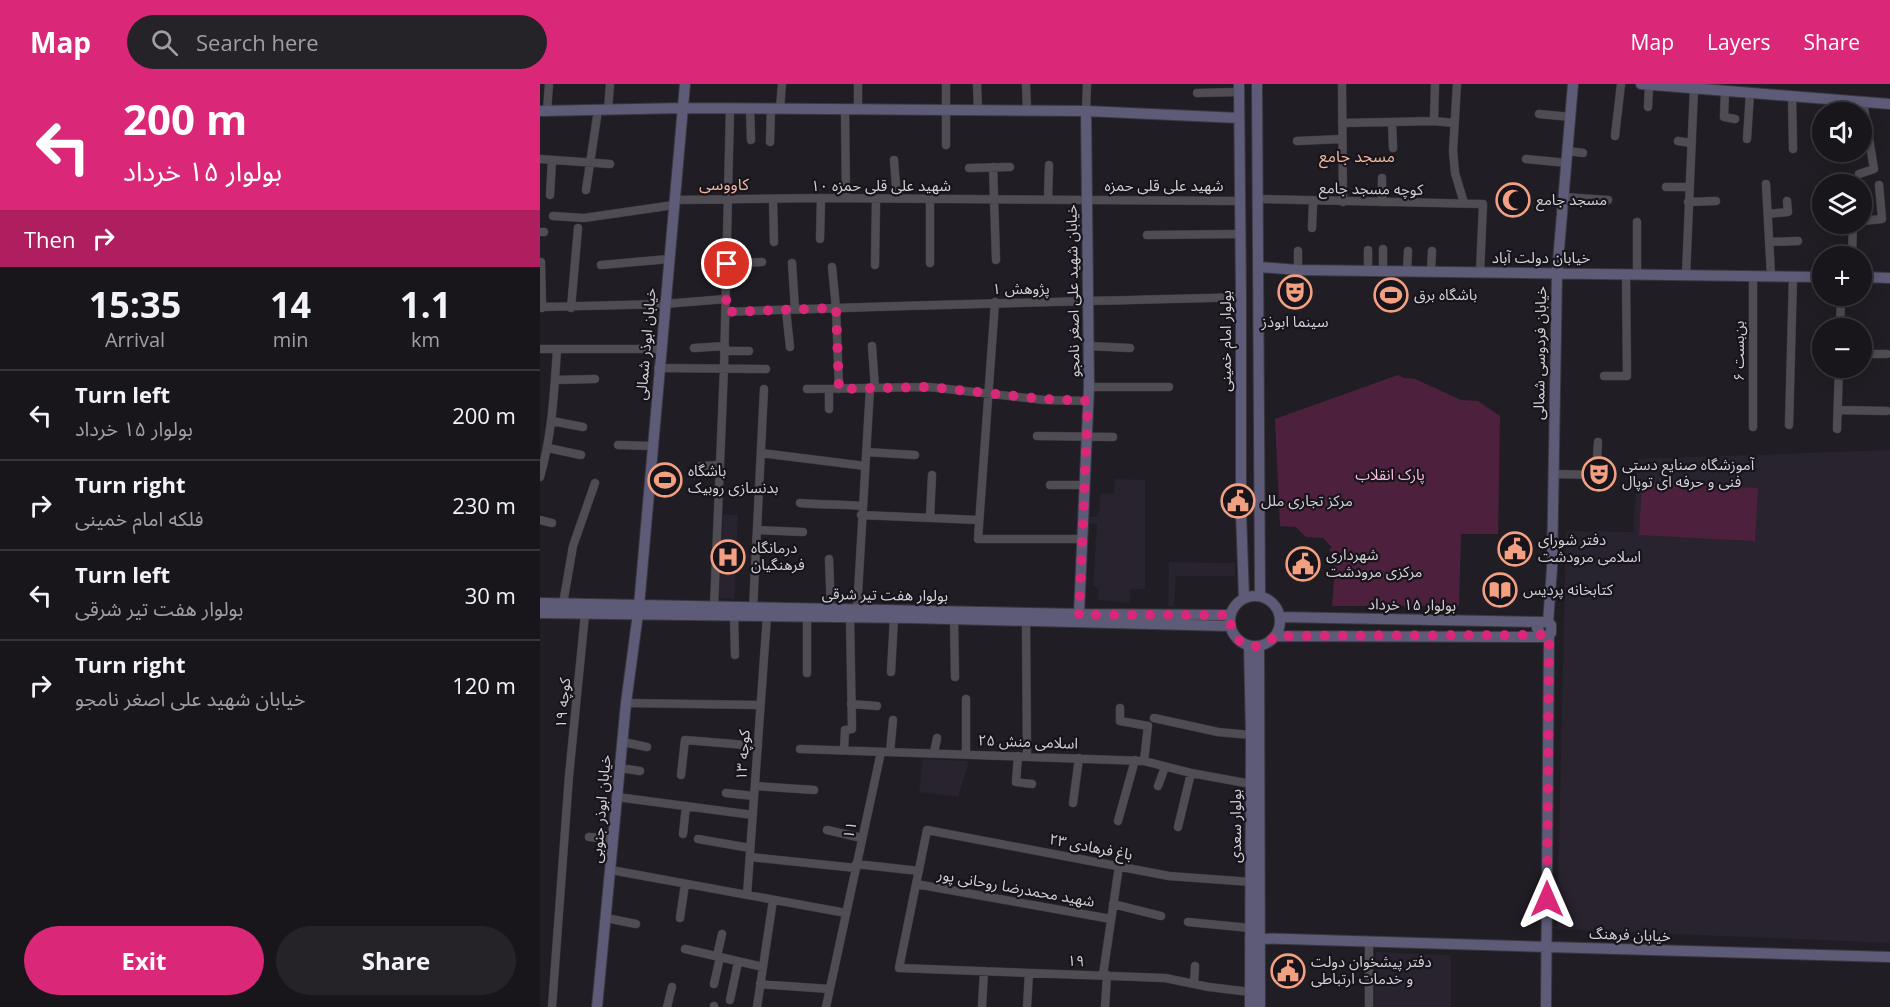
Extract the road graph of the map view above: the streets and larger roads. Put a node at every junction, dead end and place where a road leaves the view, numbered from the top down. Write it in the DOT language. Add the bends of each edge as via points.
graph roads {
  1 [pos="549,84"];
  2 [pos="610,84"];
  3 [pos="685,84"];
  4 [pos="782,84"];
  5 [pos="858,84"];
  6 [pos="946,84"];
  7 [pos="977,84"];
  8 [pos="1026,84"];
  9 [pos="1087,84"];
  10 [pos="1257,84"];
  11 [pos="1342,84"];
  12 [pos="1435,84"];
  13 [pos="1457,84"];
  14 [pos="1574,84"];
  15 [pos="1621,84"];
  16 [pos="1641,84"];
  17 [pos="1649,85"];
  18 [pos="1692,87"];
  19 [pos="1239,88"];
  20 [pos="1725,91"];
  21 [pos="1197,93"];
  22 [pos="1750,93"];
  23 [pos="1792,96"];
  24 [pos="1863,102"];
  25 [pos="1872,103"];
  26 [pos="1890,104"];
  27 [pos="1648,107"];
  28 [pos="683,108"];
  29 [pos="729,108"];
  30 [pos="750,108"];
  31 [pos="775,108"];
  32 [pos="845,109"];
  33 [pos="858,109"];
  34 [pos="603,110"];
  35 [pos="946,110"];
  36 [pos="978,110"];
  37 [pos="1027,110"];
  38 [pos="543,111"];
  39 [pos="1086,111"];
  40 [pos="1539,114"];
  41 [pos="1571,117"];
  42 [pos="1239,118"];
  43 [pos="1735,119"];
  44 [pos="1392,122"];
  45 [pos="1434,122"];
  46 [pos="1342,123"];
  47 [pos="1454,123"];
  48 [pos="1615,136"];
  49 [pos="1342,139"];
  50 [pos="1747,139"];
  51 [pos="751,140"];
  52 [pos="1297,141"];
  53 [pos="1678,141"];
  54 [pos="770,142"];
  55 [pos="1690,143"];
  56 [pos="946,145"];
  57 [pos="1393,148"];
  58 [pos="1793,149"];
  59 [pos="1583,153"];
  60 [pos="1568,157"];
  61 [pos="540,159"];
  62 [pos="1526,159"];
  63 [pos="552,160"];
  64 [pos="894,160"];
  65 [pos="589,162"];
  66 [pos="1872,162"];
  67 [pos="610,164"];
  68 [pos="1049,165"];
  69 [pos="993,167"];
  70 [pos="1010,167"];
  71 [pos="969,168"];
  72 [pos="1859,174"];
  73 [pos="1382,178"];
  74 [pos="1766,184"];
  75 [pos="1879,184"];
  76 [pos="1666,187"];
  77 [pos="1689,187"];
  78 [pos="586,190"];
  79 [pos="550,195"];
  80 [pos="1564,197"];
  81 [pos="821,198"];
  82 [pos="846,198"];
  83 [pos="773,199"];
  84 [pos="876,199"];
  85 [pos="897,199"];
  86 [pos="1048,199"];
  87 [pos="1087,199"];
  88 [pos="1258,199"];
  89 [pos="728,200"];
  90 [pos="930,200"];
  91 [pos="994,200"];
  92 [pos="1608,200"];
  93 [pos="1240,201"];
  94 [pos="1716,201"];
  95 [pos="1787,201"];
  96 [pos="674,202"];
  97 [pos="1313,202"];
  98 [pos="1342,202"];
  99 [pos="1382,202"];
  100 [pos="1688,202"];
  101 [pos="1464,203"];
  102 [pos="1768,214"];
  103 [pos="553,216"];
  104 [pos="1872,220"];
  105 [pos="1637,222"];
  106 [pos="578,228"];
  107 [pos="1312,228"];
  108 [pos="1241,234"];
  109 [pos="1148,235"];
  110 [pos="820,239"];
  111 [pos="1798,241"];
  112 [pos="774,242"];
  113 [pos="1769,242"];
  114 [pos="1383,249"];
  115 [pos="1368,250"];
  116 [pos="1298,251"];
  117 [pos="1408,251"];
  118 [pos="1432,251"];
  119 [pos="669,259"];
  120 [pos="996,260"];
  121 [pos="541,262"];
  122 [pos="762,262"];
  123 [pos="930,262"];
  124 [pos="792,263"];
  125 [pos="727,264"];
  126 [pos="601,265"];
  127 [pos="875,265"];
  128 [pos="832,267"];
  129 [pos="1259,267"];
  130 [pos="1298,270"];
  131 [pos="1368,271"];
  132 [pos="1383,271"];
  133 [pos="1407,272"];
  134 [pos="1431,272"];
  135 [pos="1480,273"];
  136 [pos="1557,273"];
  137 [pos="1632,274"];
  138 [pos="1686,275"];
  139 [pos="1753,276"];
  140 [pos="1771,276"];
  141 [pos="1793,277"];
  142 [pos="1812,277"];
  143 [pos="1872,277"];
  144 [pos="1890,278"];
  145 [pos="1241,297"];
  146 [pos="726,299"];
  147 [pos="995,302"];
  148 [pos="1088,302"];
  149 [pos="664,304"];
  150 [pos="541,308"];
  151 [pos="571,308"];
  152 [pos="836,308"];
  153 [pos="795,309"];
  154 [pos="786,310"];
  155 [pos="726,312"];
  156 [pos="872,346"];
  157 [pos="1088,346"];
  158 [pos="790,347"];
  159 [pos="694,348"];
  160 [pos="1130,348"];
  161 [pos="540,349"];
  162 [pos="660,349"];
  163 [pos="725,349"];
  164 [pos="557,350"];
  165 [pos="749,351"];
  166 [pos="1872,354"];
  167 [pos="1887,354"];
  168 [pos="658,368"];
  169 [pos="724,368"];
  170 [pos="765,369"];
  171 [pos="1604,376"];
  172 [pos="1839,378"];
  173 [pos="595,379"];
  174 [pos="555,380"];
  175 [pos="1089,387"];
  176 [pos="1169,387"];
  177 [pos="873,388"];
  178 [pos="764,389"];
  179 [pos="807,389"];
  180 [pos="829,389"];
  181 [pos="839,389"];
  182 [pos="989,394"];
  183 [pos="1088,401"];
  184 [pos="829,409"];
  185 [pos="1838,410"];
  186 [pos="1887,411"];
  187 [pos="552,421"];
  188 [pos="1789,425"];
  189 [pos="583,427"];
  190 [pos="1753,427"];
  191 [pos="1837,429"];
  192 [pos="1037,436"];
  193 [pos="1087,436"];
  194 [pos="1113,437"];
  195 [pos="1598,442"];
  196 [pos="618,445"];
  197 [pos="652,446"];
  198 [pos="548,448"];
  199 [pos="866,452"];
  200 [pos="761,453"];
  201 [pos="581,455"];
  202 [pos="915,455"];
  203 [pos="720,465"];
  204 [pos="701,466"];
  205 [pos="865,466"];
  206 [pos="1554,474"];
  207 [pos="932,475"];
  208 [pos="540,477"];
  209 [pos="595,483"];
  210 [pos="1050,485"];
  211 [pos="1084,485"];
  212 [pos="800,503"];
  213 [pos="861,511"];
  214 [pos="930,518"];
  215 [pos="540,520"];
  216 [pos="980,520"];
  217 [pos="552,524"];
  218 [pos="757,530"];
  219 [pos="802,532"];
  220 [pos="1082,539"];
  221 [pos="829,559"];
  222 [pos="1260,596"];
  223 [pos="1244,598"];
  224 [pos="540,603"];
  225 [pos="562,603"];
  226 [pos="714,607"];
  227 [pos="753,609"];
  228 [pos="638,610"];
  229 [pos="831,610"];
  230 [pos="540,613"];
  231 [pos="585,614"];
  232 [pos="853,614"];
  233 [pos="912,614"];
  234 [pos="1079,615"];
  235 [pos="734,616"];
  236 [pos="767,616"];
  237 [pos="807,617"];
  238 [pos="1280,617"];
  239 [pos="894,618"];
  240 [pos="954,619"];
  241 [pos="1230,620"];
  242 [pos="1026,621"];
  243 [pos="1546,622"];
  244 [pos="1545,635"];
  245 [pos="1275,636"];
  246 [pos="1254,646"];
  247 [pos="735,655"];
  248 [pos="891,672"];
  249 [pos="807,673"];
  250 [pos="955,677"];
  251 [pos="966,699"];
  252 [pos="627,703"];
  253 [pos="852,704"];
  254 [pos="760,705"];
  255 [pos="877,706"];
  256 [pos="1120,708"];
  257 [pos="1154,718"];
  258 [pos="893,720"];
  259 [pos="1251,735"];
  260 [pos="937,738"];
  261 [pos="623,742"];
  262 [pos="758,746"];
  263 [pos="647,747"];
  264 [pos="801,749"];
  265 [pos="844,750"];
  266 [pos="880,752"];
  267 [pos="890,752"];
  268 [pos="934,753"];
  269 [pos="966,754"];
  270 [pos="1018,756"];
  271 [pos="1027,756"];
  272 [pos="1079,758"];
  273 [pos="1139,760"];
  274 [pos="1165,766"];
  275 [pos="620,768"];
  276 [pos="640,771"];
  277 [pos="1191,774"];
  278 [pos="681,775"];
  279 [pos="1032,784"];
  280 [pos="1251,784"];
  281 [pos="755,786"];
  282 [pos="1158,786"];
  283 [pos="814,790"];
  284 [pos="726,793"];
  285 [pos="754,796"];
  286 [pos="617,797"];
  287 [pos="1073,803"];
  288 [pos="686,806"];
  289 [pos="753,815"];
  290 [pos="1118,821"];
  291 [pos="1178,827"];
  292 [pos="827,830"];
  293 [pos="683,834"];
  294 [pos="589,837"];
  295 [pos="862,838"];
  296 [pos="614,839"];
  297 [pos="698,839"];
  298 [pos="750,848"];
  299 [pos="750,857"];
  300 [pos="856,866"];
  301 [pos="1119,866"];
  302 [pos="610,870"];
  303 [pos="919,871"];
  304 [pos="1251,882"];
  305 [pos="685,884"];
  306 [pos="916,884"];
  307 [pos="747,895"];
  308 [pos="773,900"];
  309 [pos="1113,904"];
  310 [pos="846,914"];
  311 [pos="1161,916"];
  312 [pos="606,918"];
  313 [pos="680,918"];
  314 [pos="1111,919"];
  315 [pos="1188,922"];
  316 [pos="636,924"];
  317 [pos="722,933"];
  318 [pos="1254,934"];
  319 [pos="1370,942"];
  320 [pos="1547,947"];
  321 [pos="685,949"];
  322 [pos="719,957"];
  323 [pos="1890,957"];
  324 [pos="738,962"];
  325 [pos="1195,966"];
  326 [pos="763,967"];
  327 [pos="984,971"];
  328 [pos="1029,973"];
  329 [pos="1105,975"];
  330 [pos="714,984"];
  331 [pos="760,984"];
  332 [pos="1194,984"];
  333 [pos="672,987"];
  334 [pos="830,989"];
  335 [pos="1250,992"];
  336 [pos="730,1000"];
  337 [pos="552,1007"];
  338 [pos="597,1007"];
  339 [pos="667,1007"];
  340 [pos="757,1007"];
  341 [pos="826,1007"];
  342 [pos="982,1007"];
  343 [pos="1027,1007"];
  344 [pos="1105,1007"];
  345 [pos="1250,1007"];
  346 [pos="1260,1007"];
  347 [pos="1369,1007"];
  348 [pos="1546,1007"];
  1 -- 38 [label="street"];
  2 -- 34 [label="street"];
  3 -- 28 [label="street, خیابان ابوذر شمالی"];
  4 -- 31 [label="street"];
  5 -- 33 [label="street"];
  6 -- 35 [label="street"];
  7 -- 36 [label="street"];
  8 -- 37 [label="street"];
  9 -- 39 [label="street"];
  10 -- 88 [label="street"];
  11 -- 46 [label="street"];
  12 -- 45 [label="street"];
  13 -- 47 [label="street"];
  14 -- 41 [label="street, خیابان فردوسی شمالی"];
  15 -- 48 [label="street"];
  16 -- 17 [label="street"];
  17 -- 18 [label="street"];
  17 -- 27 [label="street"];
  18 -- 20 [label="street"];
  18 -- 55 [label="street"];
  19 -- 21 [label="street"];
  19 -- 42 [label="street, بولوار امام خمینی"];
  20 -- 22 [label="street"];
  20 -- 43 [label="street" via="1724,117"];
  22 -- 23 [label="street"];
  22 -- 50 [label="street"];
  23 -- 24 [label="street"];
  23 -- 58 [label="street"];
  25 -- 26 [label="street"];
  28 -- 29 [label="street"];
  28 -- 34 [label="street"];
  28 -- 96 [label="street, خیابان ابوذر شمالی"];
  29 -- 30 [label="street"];
  29 -- 89 [label="street"];
  30 -- 31 [label="street"];
  30 -- 51 [label="street"];
  31 -- 32 [label="street"];
  31 -- 54 [label="street"];
  32 -- 33 [label="street"];
  32 -- 82 [label="street"];
  33 -- 35 [label="street"];
  34 -- 38 [label="street"];
  34 -- 65 [label="street"];
  35 -- 36 [label="street"];
  35 -- 56 [label="street"];
  36 -- 37 [label="street"];
  37 -- 39 [label="street"];
  39 -- 42 [label="street"];
  39 -- 87 [label="street, خیابان شهید علی اصغر نامجو"];
  40 -- 41 [label="street"];
  41 -- 60 [label="street, خیابان فردوسی شمالی"];
  42 -- 93 [label="street, بولوار امام خمینی"];
  44 -- 45 [label="street"];
  44 -- 46 [label="street"];
  44 -- 57 [label="street"];
  45 -- 47 [label="street"];
  46 -- 49 [label="street"];
  47 -- 101 [label="street" via="1454,162"];
  49 -- 52 [label="street"];
  49 -- 98 [label="street"];
  53 -- 55 [label="street"];
  55 -- 77 [label="street"];
  59 -- 60 [label="street"];
  60 -- 62 [label="street"];
  60 -- 80 [label="street, خیابان فردوسی شمالی"];
  61 -- 63 [label="street"];
  63 -- 65 [label="street"];
  63 -- 79 [label="street"];
  64 -- 85 [label="street"];
  65 -- 67 [label="street"];
  65 -- 78 [label="street"];
  66 -- 72 [label="street" via="1874,169"];
  68 -- 86 [label="street"];
  69 -- 70 [label="street"];
  69 -- 71 [label="street"];
  69 -- 91 [label="street"];
  73 -- 99 [label="street"];
  74 -- 102 [label="street"];
  75 -- 104 [label="street" via="1882,219"];
  76 -- 77 [label="street"];
  77 -- 100 [label="street"];
  80 -- 92 [label="street"];
  80 -- 136 [label="street, خیابان فردوسی شمالی"];
  81 -- 82 [label="street, شهید علی قلی حمزه ۱۰"];
  81 -- 83 [label="street, شهید علی قلی حمزه ۱۰"];
  81 -- 110 [label="street"];
  82 -- 84 [label="street, شهید علی قلی حمزه ۱۰"];
  83 -- 89 [label="street, شهید علی قلی حمزه ۱۰"];
  83 -- 112 [label="street"];
  84 -- 85 [label="street, شهید علی قلی حمزه ۱۰"];
  84 -- 127 [label="street"];
  85 -- 90 [label="street, شهید علی قلی حمزه ۱۰"];
  86 -- 87 [label="street, شهید علی قلی حمزه ۱۰"];
  86 -- 91 [label="street, شهید علی قلی حمزه ۱۰"];
  87 -- 93 [label="street, شهید علی قلی حمزه"];
  87 -- 148 [label="street, خیابان شهید علی اصغر نامجو"];
  88 -- 97 [label="street, کوچه مسجد جامع"];
  88 -- 129 [label="street"];
  89 -- 96 [label="street, شهید علی قلی حمزه ۱۰"];
  89 -- 125 [label="street"];
  90 -- 91 [label="street, شهید علی قلی حمزه ۱۰"];
  90 -- 123 [label="street"];
  91 -- 120 [label="street"];
  93 -- 108 [label="street, بولوار امام خمینی"];
  94 -- 100 [label="street"];
  95 -- 102 [label="street" via="1788,212"];
  96 -- 103 [label="street, شهید علی قلی حمزه ۱۰" via="584,218"];
  96 -- 119 [label="street, خیابان ابوذر شمالی"];
  97 -- 98 [label="street, کوچه مسجد جامع"];
  97 -- 107 [label="street"];
  98 -- 99 [label="street, کوچه مسجد جامع"];
  99 -- 101 [label="street, کوچه مسجد جامع"];
  100 -- 138 [label="street"];
  101 -- 135 [label="street, کوچه مسجد جامع" via="1483,204"];
  102 -- 113 [label="street"];
  105 -- 137 [label="street"];
  106 -- 151 [label="street"];
  108 -- 109 [label="street"];
  108 -- 145 [label="street, بولوار امام خمینی"];
  111 -- 113 [label="street"];
  113 -- 140 [label="street"];
  114 -- 132 [label="street"];
  115 -- 131 [label="street"];
  116 -- 130 [label="street"];
  117 -- 133 [label="street"];
  118 -- 134 [label="street"];
  119 -- 126 [label="street"];
  119 -- 149 [label="street, خیابان ابوذر شمالی"];
  121 -- 150 [label="street"];
  122 -- 125 [label="street"];
  124 -- 153 [label="street"];
  125 -- 146 [label="street"];
  128 -- 152 [label="street"];
  129 -- 130 [label="street, خیابان دولت آباد"];
  129 -- 222 [label="street"];
  130 -- 131 [label="street, خیابان دولت آباد"];
  131 -- 132 [label="street, خیابان دولت آباد"];
  132 -- 133 [label="street, خیابان دولت آباد"];
  133 -- 134 [label="street, خیابان دولت آباد"];
  134 -- 135 [label="street, خیابان دولت آباد"];
  135 -- 136 [label="street, خیابان دولت آباد"];
  136 -- 137 [label="street, خیابان دولت آباد"];
  136 -- 206 [label="street, خیابان فردوسی شمالی"];
  137 -- 138 [label="street, خیابان دولت آباد"];
  137 -- 171 [label="street" via="1626,376"];
  138 -- 139 [label="street, خیابان دولت آباد"];
  139 -- 140 [label="street, خیابان دولت آباد"];
  139 -- 190 [label="street, بن‌بست ۶"];
  140 -- 141 [label="street, خیابان دولت آباد"];
  141 -- 142 [label="street, خیابان دولت آباد"];
  141 -- 188 [label="street"];
  143 -- 144 [label="street"];
  145 -- 148 [label="street, پژوهش ۱"];
  145 -- 223 [label="street, بولوار امام خمینی" via="1240,512"];
  146 -- 149 [label="street"];
  146 -- 155 [label="street"];
  147 -- 148 [label="street, پژوهش ۱"];
  147 -- 152 [label="street, پژوهش ۱"];
  147 -- 182 [label="street"];
  148 -- 157 [label="street, خیابان شهید علی اصغر نامجو"];
  149 -- 151 [label="street"];
  149 -- 162 [label="street, خیابان ابوذر شمالی"];
  150 -- 151 [label="street"];
  152 -- 153 [label="street, پژوهش ۱"];
  152 -- 181 [label="street"];
  153 -- 154 [label="street, پژوهش ۱"];
  154 -- 155 [label="street, پژوهش ۱"];
  154 -- 158 [label="street"];
  155 -- 163 [label="street"];
  156 -- 177 [label="street"];
  157 -- 160 [label="street"];
  157 -- 175 [label="street, خیابان شهید علی اصغر نامجو"];
  159 -- 163 [label="street"];
  161 -- 164 [label="street"];
  162 -- 164 [label="street"];
  162 -- 168 [label="street, خیابان ابوذر شمالی"];
  163 -- 165 [label="street"];
  163 -- 169 [label="street"];
  164 -- 174 [label="street"];
  166 -- 167 [label="street"];
  168 -- 169 [label="street"];
  168 -- 197 [label="street, خیابان ابوذر شمالی"];
  169 -- 170 [label="street"];
  169 -- 203 [label="street"];
  172 -- 185 [label="street"];
  173 -- 174 [label="street"];
  174 -- 187 [label="street"];
  175 -- 176 [label="street"];
  175 -- 183 [label="street, خیابان شهید علی اصغر نامجو"];
  177 -- 181 [label="street"];
  177 -- 182 [label="street" via="929,387"];
  177 -- 199 [label="street"];
  178 -- 200 [label="street"];
  179 -- 180 [label="street"];
  180 -- 181 [label="street"];
  180 -- 184 [label="street"];
  182 -- 183 [label="street"];
  182 -- 216 [label="street"];
  183 -- 193 [label="street, خیابان شهید علی اصغر نامجو"];
  185 -- 186 [label="street"];
  185 -- 191 [label="street"];
  187 -- 189 [label="street"];
  187 -- 198 [label="street"];
  192 -- 193 [label="street"];
  193 -- 194 [label="street"];
  193 -- 211 [label="street, خیابان شهید علی اصغر نامجو"];
  195 -- 206 [label="street" via="1596,475"];
  196 -- 197 [label="street"];
  197 -- 228 [label="street, خیابان ابوذر شمالی"];
  198 -- 201 [label="street"];
  198 -- 208 [label="street"];
  199 -- 202 [label="street"];
  199 -- 205 [label="street"];
  200 -- 205 [label="street"];
  200 -- 218 [label="street"];
  203 -- 204 [label="street"];
  203 -- 226 [label="street"];
  205 -- 213 [label="street"];
  206 -- 243 [label="street, خیابان فردوسی شمالی" via="1552,568"];
  207 -- 214 [label="street"];
  209 -- 225 [label="street" via="573,546"];
  210 -- 211 [label="street"];
  211 -- 220 [label="street, خیابان شهید علی اصغر نامجو"];
  212 -- 213 [label="street" via="835,504"];
  213 -- 214 [label="street"];
  213 -- 232 [label="street"];
  214 -- 216 [label="street"];
  215 -- 217 [label="street"];
  216 -- 220 [label="street" via="978,539"];
  218 -- 219 [label="street"];
  218 -- 227 [label="street"];
  220 -- 234 [label="street, خیابان شهید علی اصغر نامجو"];
  221 -- 229 [label="street"];
  222 -- 223 [label="street"];
  222 -- 238 [label="street" via="1273,604"];
  223 -- 241 [label="street" via="1237,603"];
  224 -- 225 [label="street, بولوار هفت تیر شرقی"];
  225 -- 228 [label="street, بولوار هفت تیر شرقی"];
  226 -- 227 [label="street, بولوار هفت تیر شرقی"];
  226 -- 228 [label="street, بولوار هفت تیر شرقی"];
  227 -- 229 [label="street, بولوار هفت تیر شرقی"];
  228 -- 231 [label="street, بولوار هفت تیر شرقی"];
  228 -- 235 [label="street, بولوار هفت تیر شرقی"];
  228 -- 252 [label="street, خیابان ابوذر جنوبی"];
  229 -- 232 [label="street, بولوار هفت تیر شرقی"];
  230 -- 231 [label="street, بولوار هفت تیر شرقی"];
  231 -- 337 [label="street, کوچه ۱۹"];
  232 -- 233 [label="street, بولوار هفت تیر شرقی"];
  232 -- 237 [label="street, بولوار هفت تیر شرقی"];
  232 -- 239 [label="street, بولوار هفت تیر شرقی"];
  232 -- 253 [label="street"];
  233 -- 234 [label="street, بولوار هفت تیر شرقی"];
  233 -- 239 [label="street, بولوار هفت تیر شرقی"];
  233 -- 240 [label="street, بولوار هفت تیر شرقی"];
  234 -- 241 [label="street, بولوار هفت تیر شرقی"];
  235 -- 236 [label="street, بولوار هفت تیر شرقی"];
  235 -- 247 [label="street"];
  236 -- 237 [label="street, بولوار هفت تیر شرقی"];
  236 -- 254 [label="street, کوچه ۱۳"];
  237 -- 249 [label="street"];
  238 -- 243 [label="street, بولوار ۱۵ خرداد"];
  238 -- 245 [label="street"];
  239 -- 248 [label="street"];
  240 -- 242 [label="street, بولوار هفت تیر شرقی"];
  240 -- 250 [label="street"];
  241 -- 242 [label="street, بولوار هفت تیر شرقی"];
  241 -- 246 [label="street" via="1233,635"];
  242 -- 271 [label="street"];
  243 -- 244 [label="street, خیابان فردوسی شمالی" via="1537,628"];
  244 -- 245 [label="street, بولوار ۱۵ خرداد"];
  244 -- 320 [label="street"];
  245 -- 246 [label="street"];
  246 -- 259 [label="street, بولوار سعدی"];
  246 -- 318 [label="street, بولوار سعدی"];
  251 -- 269 [label="street"];
  252 -- 254 [label="street"];
  252 -- 261 [label="street, خیابان ابوذر جنوبی"];
  253 -- 255 [label="street"];
  253 -- 265 [label="street" via="852,729 845,730"];
  254 -- 262 [label="street, کوچه ۱۳"];
  256 -- 273 [label="street" via="1120,721 1148,726"];
  257 -- 259 [label="street"];
  258 -- 267 [label="street"];
  259 -- 280 [label="street, بولوار سعدی"];
  260 -- 268 [label="street"];
  261 -- 263 [label="street"];
  261 -- 275 [label="street, خیابان ابوذر جنوبی"];
  262 -- 278 [label="street" via="685,740"];
  262 -- 281 [label="street, کوچه ۱۳"];
  264 -- 265 [label="street, اسلامی منش ۲۵"];
  265 -- 266 [label="street, اسلامی منش ۲۵"];
  266 -- 267 [label="street, اسلامی منش ۲۵"];
  266 -- 295 [label="street, ۱۱"];
  267 -- 268 [label="street, اسلامی منش ۲۵"];
  268 -- 269 [label="street, اسلامی منش ۲۵"];
  269 -- 270 [label="street, اسلامی منش ۲۵"];
  270 -- 271 [label="street, اسلامی منش ۲۵"];
  270 -- 279 [label="street" via="1016,782"];
  271 -- 272 [label="street, اسلامی منش ۲۵"];
  272 -- 273 [label="street, اسلامی منش ۲۵"];
  272 -- 287 [label="street"];
  273 -- 274 [label="street, اسلامی منش ۲۵"];
  273 -- 290 [label="street"];
  274 -- 277 [label="street, اسلامی منش ۲۵"];
  274 -- 282 [label="street"];
  275 -- 276 [label="street"];
  275 -- 286 [label="street, خیابان ابوذر جنوبی"];
  277 -- 280 [label="street, اسلامی منش ۲۵"];
  277 -- 291 [label="street"];
  280 -- 304 [label="street, بولوار سعدی"];
  281 -- 283 [label="street"];
  281 -- 285 [label="street, کوچه ۱۳"];
  284 -- 285 [label="street"];
  285 -- 289 [label="street, کوچه ۱۳"];
  286 -- 288 [label="street"];
  286 -- 296 [label="street, خیابان ابوذر جنوبی"];
  288 -- 289 [label="street"];
  288 -- 293 [label="street"];
  289 -- 298 [label="street, کوچه ۱۳"];
  292 -- 295 [label="street"];
  294 -- 296 [label="street"];
  295 -- 300 [label="street, ۱۱"];
  296 -- 302 [label="street, خیابان ابوذر جنوبی"];
  297 -- 298 [label="street"];
  298 -- 299 [label="street, کوچه ۱۳"];
  299 -- 300 [label="street"];
  299 -- 307 [label="street, کوچه ۱۳"];
  300 -- 303 [label="street"];
  300 -- 310 [label="street, ۱۱"];
  301 -- 303 [label="street, باغ فرهادی ۲۳" via="927,830"];
  301 -- 304 [label="street, باغ فرهادی ۲۳" via="1169,876"];
  301 -- 309 [label="street"];
  302 -- 305 [label="street"];
  302 -- 312 [label="street, خیابان ابوذر جنوبی"];
  303 -- 306 [label="street"];
  304 -- 318 [label="street, بولوار سعدی"];
  305 -- 307 [label="street"];
  305 -- 313 [label="street"];
  306 -- 314 [label="street, شهید محمدرضا روحانی پور"];
  306 -- 327 [label="street, ۱۹" via="899,968"];
  307 -- 308 [label="street"];
  308 -- 310 [label="street"];
  308 -- 326 [label="street"];
  309 -- 311 [label="street"];
  309 -- 314 [label="street"];
  310 -- 334 [label="street, ۱۱"];
  312 -- 316 [label="street"];
  312 -- 338 [label="street, خیابان ابوذر جنوبی"];
  314 -- 329 [label="street"];
  315 -- 318 [label="street"];
  317 -- 322 [label="street"];
  318 -- 319 [label="street, خیابان فرهنگ"];
  318 -- 335 [label="street, بولوار سعدی"];
  318 -- 346 [label="street, بولوار سعدی"];
  319 -- 320 [label="street, خیابان فرهنگ"];
  319 -- 347 [label="street"];
  320 -- 323 [label="street, خیابان فرهنگ"];
  320 -- 348 [label="street"];
  321 -- 322 [label="street"];
  322 -- 324 [label="street"];
  322 -- 330 [label="street"];
  324 -- 326 [label="street"];
  324 -- 336 [label="street"];
  325 -- 332 [label="street"];
  326 -- 331 [label="street"];
  327 -- 328 [label="street, ۱۹"];
  327 -- 342 [label="street"];
  328 -- 329 [label="street, ۱۹"];
  328 -- 343 [label="street"];
  329 -- 332 [label="street, ۱۹" via="1165,978"];
  329 -- 344 [label="street"];
  331 -- 334 [label="street"];
  331 -- 340 [label="street"];
  332 -- 335 [label="street, ۱۹"];
  333 -- 339 [label="street"];
  334 -- 341 [label="street, ۱۱"];
  335 -- 345 [label="street, بولوار سعدی"];
}
